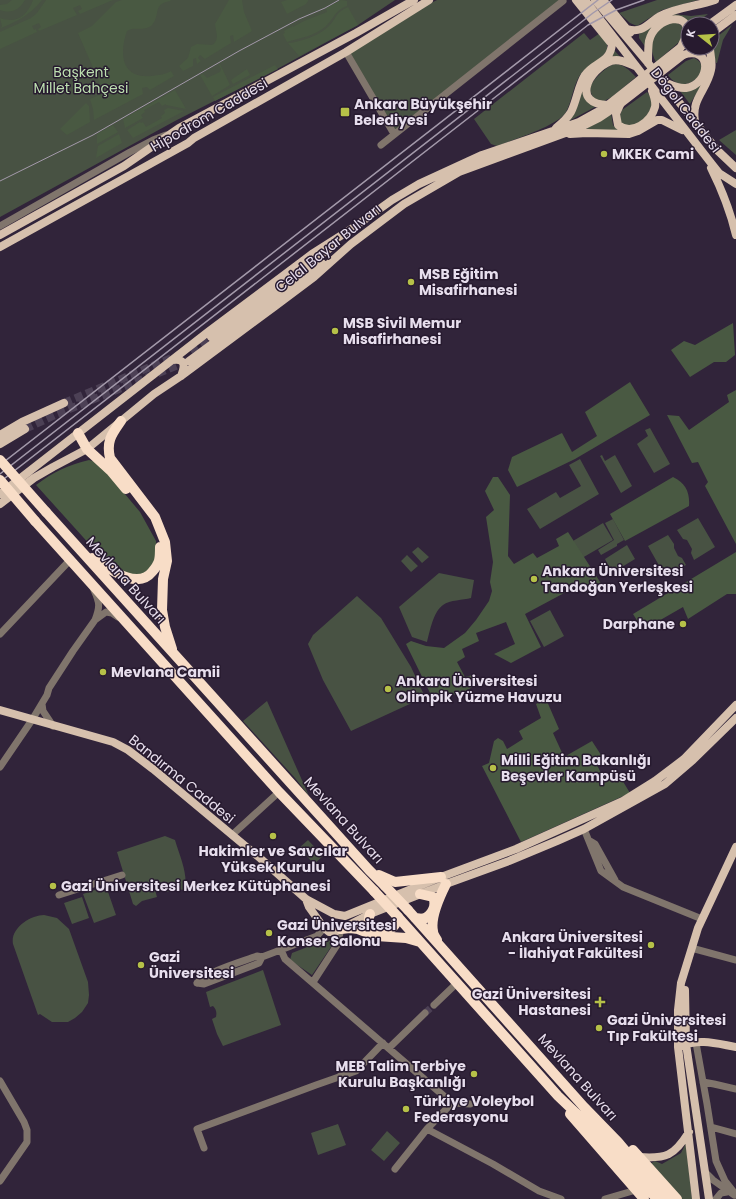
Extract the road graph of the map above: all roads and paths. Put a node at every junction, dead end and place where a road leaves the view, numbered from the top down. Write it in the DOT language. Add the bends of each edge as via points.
graph roads {
  1 [pos="409,0"];
  2 [pos="414,0"];
  3 [pos="429,0"];
  4 [pos="437,0"];
  5 [pos="576,0"];
  6 [pos="585,0"];
  7 [pos="595,0"];
  8 [pos="603,0"];
  9 [pos="715,0"];
  10 [pos="563,1"];
  11 [pos="736,6"];
  12 [pos="398,8"];
  13 [pos="736,15"];
  14 [pos="720,17"];
  15 [pos="401,18"];
  16 [pos="680,20"];
  17 [pos="720,26"];
  18 [pos="627,29"];
  19 [pos="612,43"];
  20 [pos="346,52"];
  21 [pos="680,52"];
  22 [pos="680,53"];
  23 [pos="700,56"];
  24 [pos="711,56"];
  25 [pos="648,63"];
  26 [pos="635,66"];
  27 [pos="660,80"];
  28 [pos="650,84"];
  29 [pos="620,104"];
  30 [pos="608,105"];
  31 [pos="695,122"];
  32 [pos="186,125"];
  33 [pos="174,132"];
  34 [pos="686,132"];
  35 [pos="556,133"];
  36 [pos="394,134"];
  37 [pos="194,138"];
  38 [pos="381,145"];
  39 [pos="180,147"];
  40 [pos="717,150"];
  41 [pos="702,151"];
  42 [pos="736,160"];
  43 [pos="736,168"];
  44 [pos="736,184"];
  45 [pos="0,226"];
  46 [pos="353,228"];
  47 [pos="0,235"];
  48 [pos="736,235"];
  49 [pos="351,244"];
  50 [pos="0,247"];
  51 [pos="211,337"];
  52 [pos="172,360"];
  53 [pos="189,361"];
  54 [pos="181,376"];
  55 [pos="64,403"];
  56 [pos="120,421"];
  57 [pos="25,429"];
  58 [pos="78,433"];
  59 [pos="0,435"];
  60 [pos="0,444"];
  61 [pos="87,449"];
  62 [pos="0,460"];
  63 [pos="0,480"];
  64 [pos="15,488"];
  65 [pos="0,494"];
  66 [pos="0,504"];
  67 [pos="82,551"];
  68 [pos="71,560"];
  69 [pos="87,578"];
  70 [pos="95,620"];
  71 [pos="128,623"];
  72 [pos="0,634"];
  73 [pos="173,653"];
  74 [pos="49,688"];
  75 [pos="42,704"];
  76 [pos="736,705"];
  77 [pos="0,710"];
  78 [pos="736,718"];
  79 [pos="30,719"];
  80 [pos="53,726"];
  81 [pos="0,767"];
  82 [pos="279,792"];
  83 [pos="584,829"];
  84 [pos="232,835"];
  85 [pos="590,841"];
  86 [pos="736,846"];
  87 [pos="736,859"];
  88 [pos="608,865"];
  89 [pos="369,870"];
  90 [pos="601,871"];
  91 [pos="122,875"];
  92 [pos="443,880"];
  93 [pos="616,882"];
  94 [pos="415,892"];
  95 [pos="59,895"];
  96 [pos="306,899"];
  97 [pos="334,914"];
  98 [pos="370,914"];
  99 [pos="412,914"];
  100 [pos="398,917"];
  101 [pos="702,919"];
  102 [pos="324,928"];
  103 [pos="341,929"];
  104 [pos="420,942"];
  105 [pos="438,943"];
  106 [pos="695,949"];
  107 [pos="281,950"];
  108 [pos="262,957"];
  109 [pos="736,960"];
  110 [pos="313,982"];
  111 [pos="457,983"];
  112 [pos="434,1005"];
  113 [pos="425,1013"];
  114 [pos="696,1042"];
  115 [pos="383,1043"];
  116 [pos="682,1046"];
  117 [pos="736,1047"];
  118 [pos="389,1048"];
  119 [pos="340,1076"];
  120 [pos="0,1081"];
  121 [pos="703,1082"];
  122 [pos="343,1084"];
  123 [pos="736,1089"];
  124 [pos="558,1096"];
  125 [pos="452,1103"];
  126 [pos="470,1104"];
  127 [pos="584,1107"];
  128 [pos="711,1127"];
  129 [pos="427,1129"];
  130 [pos="689,1132"];
  131 [pos="736,1134"];
  132 [pos="204,1148"];
  133 [pos="639,1157"];
  134 [pos="395,1169"];
  135 [pos="693,1172"];
  136 [pos="706,1173"];
  137 [pos="0,1181"];
  138 [pos="636,1190"];
  139 [pos="727,1192"];
  140 [pos="736,1196"];
  141 [pos="561,1199"];
  142 [pos="605,1199"];
  143 [pos="644,1199"];
  144 [pos="657,1199"];
  145 [pos="666,1199"];
  146 [pos="677,1199"];
  147 [pos="696,1199"];
  148 [pos="709,1199"];
  149 [pos="716,1199"];
  1 -- 12 [label="main road"];
  2 -- 12 [label="main road, Hipodrom Caddesi"];
  3 -- 15 [label="main road, Hipodrom Caddesi"];
  4 -- 15 [label="main road"];
  5 -- 19 [label="main road, Dögol Caddesi"];
  6 -- 26 [label="main road, Dögol Caddesi"];
  7 -- 25 [label="main road, Dögol Caddesi"];
  8 -- 18 [label="main road, Dögol Caddesi"];
  9 -- 18 [label="main road" via="660,16 641,30"];
  10 -- 36 [label="street"];
  11 -- 14 [label="main road"];
  12 -- 32 [label="main road, Hipodrom Caddesi"];
  13 -- 17 [label="main road"];
  15 -- 20 [label="main road, Hipodrom Caddesi"];
  16 -- 25 [label="main road" via="671,18 664,21 653,32 649,40"];
  18 -- 25 [label="main road, Dögol Caddesi"];
  19 -- 26 [label="main road, Dögol Caddesi"];
  19 -- 35 [label="main road" via="607,58 584,76 571,112"];
  20 -- 36 [label="street"];
  20 -- 37 [label="main road, Hipodrom Caddesi"];
  21 -- 30 [label="main road, Celal Bayar Bulvarı, bridge"];
  22 -- 29 [label="main road, Celal Bayar Bulvarı, bridge"];
  23 -- 27 [label="main road" via="705,69 700,81 693,86 675,87"];
  24 -- 31 [label="main road" via="712,69 695,103"];
  25 -- 27 [label="main road, Dögol Caddesi"];
  26 -- 28 [label="main road, Dögol Caddesi"];
  26 -- 30 [label="main road" via="610,61 592,76 586,89 587,95 594,103"];
  27 -- 31 [label="main road, Dögol Caddesi"];
  28 -- 29 [label="main road" via="655,106 643,124 635,129 622,129 618,125 616,114"];
  28 -- 34 [label="main road, Dögol Caddesi"];
  29 -- 35 [label="main road, Celal Bayar Bulvarı" via="599,118"];
  30 -- 35 [label="main road, Celal Bayar Bulvarı"];
  31 -- 40 [label="main road, Dögol Caddesi"];
  32 -- 33 [label="main road, Hipodrom Caddesi"];
  32 -- 37 [label="main road" via="191,127"];
  33 -- 39 [label="main road" via="173,138"];
  33 -- 45 [label="street, Hipodrom Caddesi" via="141,146"];
  33 -- 47 [label="main road, Hipodrom Caddesi" via="124,166"];
  34 -- 35 [label="main road" via="670,123 657,120 638,132 629,134"];
  34 -- 41 [label="main road, Dögol Caddesi"];
  35 -- 46 [label="main road, Celal Bayar Bulvarı" via="482,155 418,184"];
  35 -- 49 [label="main road, Celal Bayar Bulvarı" via="459,172 404,204"];
  36 -- 38 [label="street"];
  37 -- 39 [label="main road, Hipodrom Caddesi"];
  39 -- 50 [label="main road, Hipodrom Caddesi"];
  40 -- 42 [label="main road"];
  40 -- 43 [label="main road, Dögol Caddesi"];
  41 -- 44 [label="main road, Dögol Caddesi" via="719,172"];
  41 -- 48 [label="main road" via="721,187"];
  46 -- 51 [label="main road"];
  46 -- 52 [label="main road, Celal Bayar Bulvarı" via="312,254"];
  49 -- 53 [label="main road"];
  49 -- 54 [label="main road, Celal Bayar Bulvarı" via="308,281"];
  52 -- 54 [label="main road" via="182,361 184,370"];
  52 -- 58 [label="main road, Celal Bayar Bulvarı"];
  54 -- 56 [label="main road, Celal Bayar Bulvarı"];
  55 -- 59 [label="main road"];
  56 -- 61 [label="main road, Celal Bayar Bulvarı"];
  56 -- 73 [label="highway" via="108,443 108,450 110,458 155,517 165,542 167,561 163,579 162,610"];
  57 -- 60 [label="main road"];
  58 -- 61 [label="highway"];
  58 -- 64 [label="main road, Celal Bayar Bulvarı"];
  61 -- 64 [label="main road, Celal Bayar Bulvarı"];
  61 -- 67 [label="highway" via="111,471 150,519 160,545 160,560 148,577 137,579 125,577"];
  62 -- 67 [label="highway, Mevlana Bulvarı, bridge"];
  63 -- 68 [label="highway, Mevlana Bulvarı, bridge"];
  64 -- 65 [label="main road, Celal Bayar Bulvarı"];
  64 -- 66 [label="main road, Celal Bayar Bulvarı"];
  67 -- 73 [label="highway, Mevlana Bulvarı"];
  68 -- 69 [label="highway, Mevlana Bulvarı"];
  68 -- 72 [label="street"];
  69 -- 70 [label="street" via="99,600"];
  69 -- 71 [label="highway, Mevlana Bulvarı"];
  70 -- 71 [label="street" via="106,612"];
  70 -- 74 [label="street"];
  71 -- 82 [label="highway, Mevlana Bulvarı"];
  73 -- 89 [label="highway, Mevlana Bulvarı"];
  74 -- 75 [label="street"];
  74 -- 79 [label="street" via="43,693"];
  75 -- 79 [label="street"];
  75 -- 80 [label="street" via="43,711"];
  76 -- 92 [label="main road" via="684,759 635,794"];
  77 -- 79 [label="main road, Bandırma Caddesi"];
  78 -- 83 [label="main road" via="665,784"];
  79 -- 80 [label="main road, Bandırma Caddesi"];
  79 -- 81 [label="street" via="26,730"];
  80 -- 84 [label="main road, Bandırma Caddesi" via="98,737 128,750"];
  82 -- 84 [label="street"];
  82 -- 100 [label="highway, Mevlana Bulvarı, bridge"];
  83 -- 85 [label="street"];
  83 -- 92 [label="main road" via="509,861"];
  84 -- 96 [label="main road, Bandırma Caddesi"];
  85 -- 88 [label="street" via="595,844"];
  85 -- 90 [label="street" via="590,847"];
  86 -- 101 [label="main road"];
  87 -- 106 [label="main road" via="700,931"];
  88 -- 90 [label="street"];
  88 -- 93 [label="street"];
  89 -- 92 [label="highway" via="395,882"];
  89 -- 99 [label="highway, Mevlana Bulvarı, bridge"];
  90 -- 93 [label="street"];
  91 -- 95 [label="street"];
  92 -- 94 [label="main road"];
  92 -- 105 [label="highway" via="433,931"];
  93 -- 101 [label="street"];
  94 -- 97 [label="main road" via="345,916"];
  94 -- 98 [label="main road"];
  94 -- 99 [label="highway" via="432,897 434,904 432,911 422,919"];
  96 -- 97 [label="main road, Bandırma Caddesi"];
  96 -- 102 [label="main road, Bandırma Caddesi"];
  97 -- 102 [label="main road" via="326,919"];
  98 -- 100 [label="highway" via="370,926 382,930 394,926"];
  98 -- 103 [label="main road"];
  99 -- 105 [label="highway, Mevlana Bulvarı"];
  100 -- 104 [label="highway, Mevlana Bulvarı"];
  101 -- 116 [label="main road" via="682,983 678,1010"];
  102 -- 103 [label="main road" via="329,932"];
  102 -- 107 [label="street" via="317,936"];
  103 -- 104 [label="highway" via="358,929 376,936 406,938"];
  103 -- 110 [label="street" via="336,945"];
  104 -- 111 [label="highway, Mevlana Bulvarı"];
  105 -- 127 [label="highway, Mevlana Bulvarı"];
  106 -- 109 [label="street"];
  106 -- 116 [label="main road" via="684,987"];
  107 -- 108 [label="street"];
  107 -- 110 [label="street" via="285,959"];
  108 -- 108 [label="street" via="257,956 201,978 197,983 204,984 259,963"];
  110 -- 115 [label="street"];
  111 -- 112 [label="street"];
  111 -- 124 [label="highway, Mevlana Bulvarı"];
  113 -- 118 [label="street"];
  114 -- 116 [label="main road"];
  114 -- 117 [label="main road"];
  114 -- 121 [label="street"];
  115 -- 118 [label="street"];
  115 -- 119 [label="street" via="356,1071"];
  116 -- 130 [label="main road"];
  116 -- 136 [label="main road"];
  118 -- 125 [label="street"];
  119 -- 122 [label="street"];
  119 -- 132 [label="street" via="198,1129"];
  120 -- 137 [label="street" via="24,1122 27,1142"];
  121 -- 123 [label="street"];
  121 -- 128 [label="street"];
  124 -- 138 [label="highway" via="577,1123"];
  124 -- 144 [label="highway, Mevlana Bulvarı" via="601,1137"];
  125 -- 126 [label="street"];
  125 -- 129 [label="street"];
  127 -- 133 [label="highway" via="601,1117"];
  127 -- 145 [label="highway, Mevlana Bulvarı" via="618,1142"];
  128 -- 131 [label="street"];
  128 -- 140 [label="street" via="716,1161 725,1181"];
  129 -- 134 [label="street"];
  129 -- 141 [label="street" via="539,1191"];
  130 -- 133 [label="main road" via="677,1148 664,1156"];
  130 -- 135 [label="main road"];
  133 -- 146 [label="highway"];
  135 -- 136 [label="main road"];
  135 -- 147 [label="main road"];
  136 -- 139 [label="street"];
  136 -- 148 [label="main road"];
  138 -- 142 [label="street"];
  138 -- 143 [label="highway"];
  139 -- 140 [label="street"];
  139 -- 149 [label="street" via="721,1193"];
}
